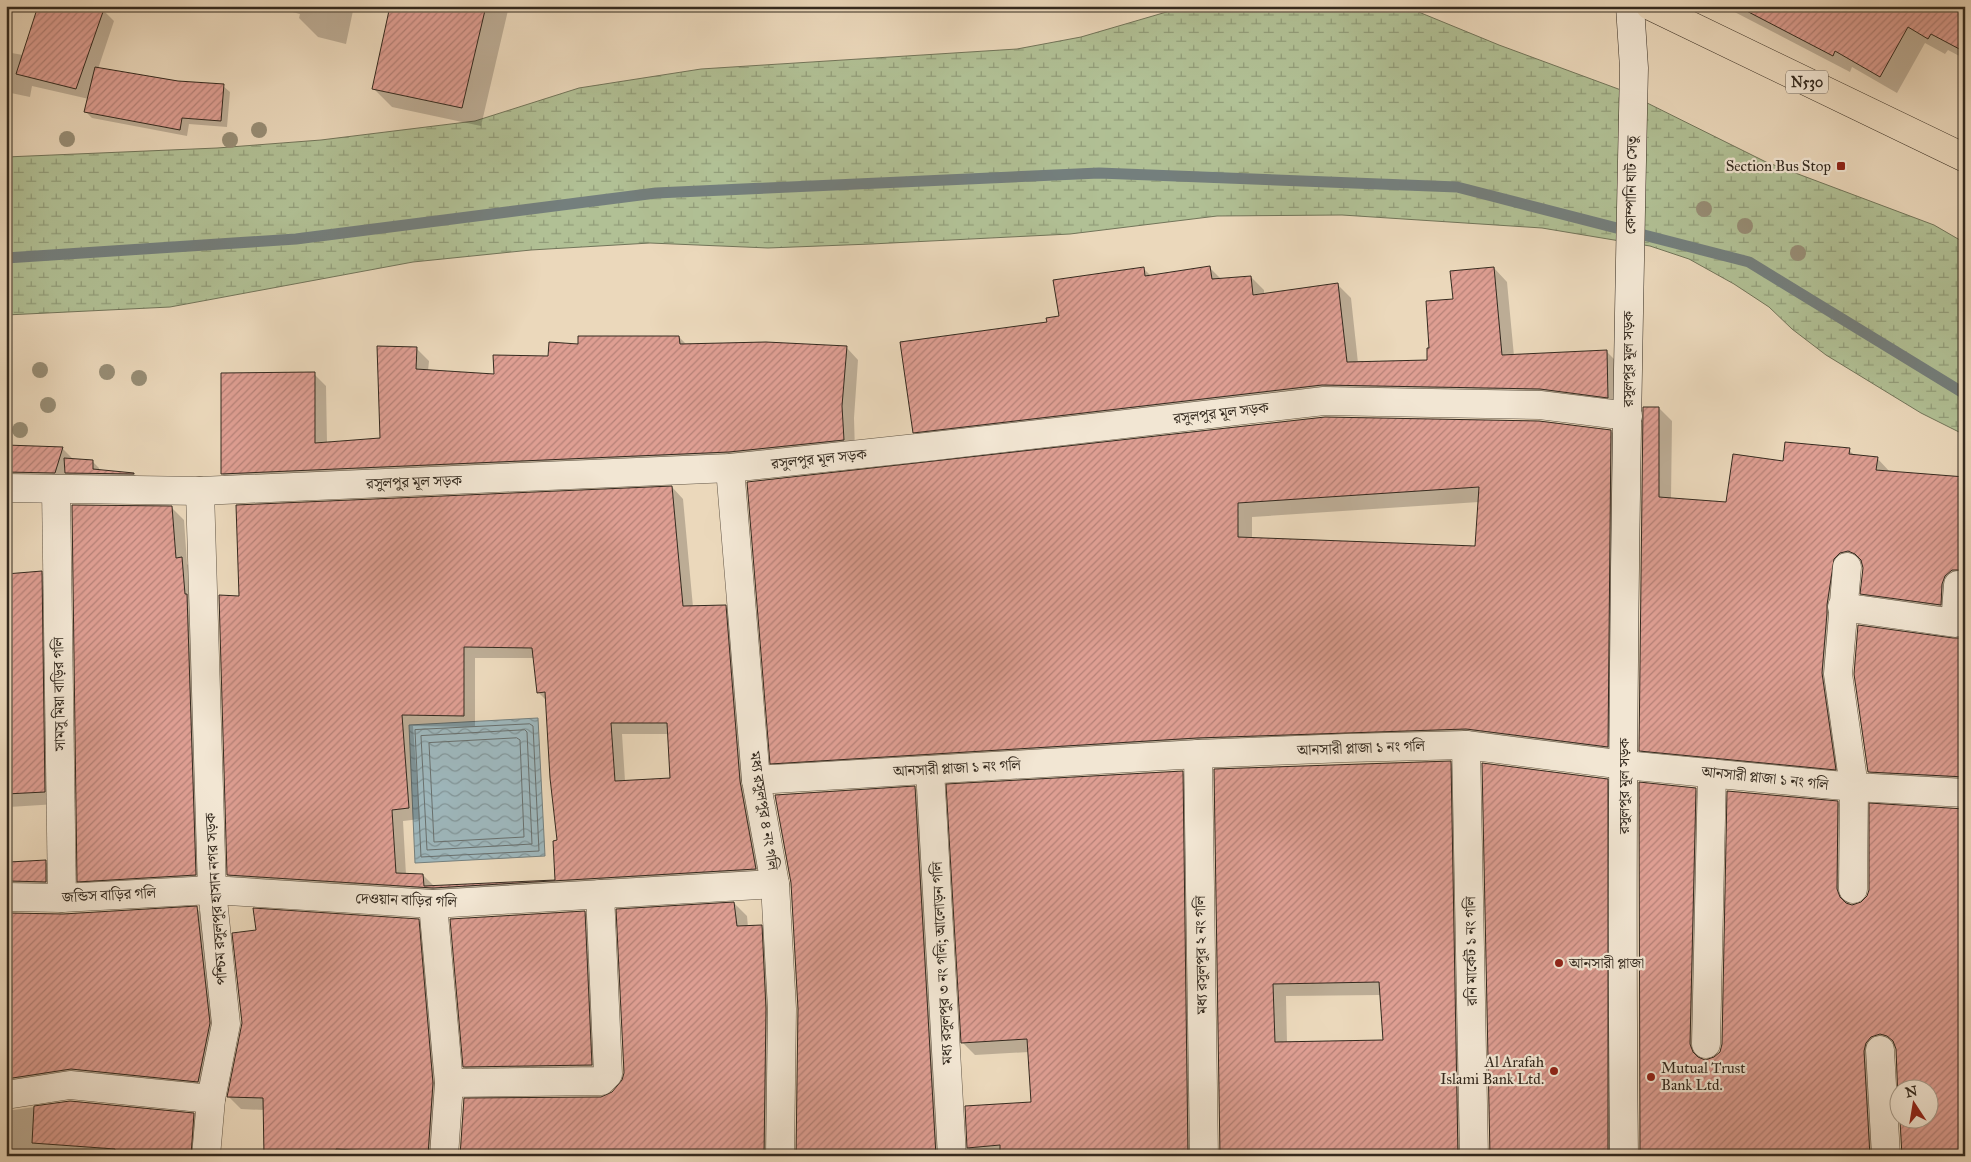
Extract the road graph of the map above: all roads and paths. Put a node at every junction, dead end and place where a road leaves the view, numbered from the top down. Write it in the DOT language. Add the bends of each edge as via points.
graph roads {
  1 [pos="1630,6"];
  2 [pos="1650,6"];
  3 [pos="1965,158"];
  4 [pos="1629,302"];
  5 [pos="1628,416"];
  6 [pos="730,468"];
  7 [pos="6,488"];
  8 [pos="56,489"];
  9 [pos="200,491"];
  10 [pos="1846,567"];
  11 [pos="1965,586"];
  12 [pos="1842,607"];
  13 [pos="1466,745"];
  14 [pos="1198,754"];
  15 [pos="1625,765"];
  16 [pos="930,770"];
  17 [pos="1712,773"];
  18 [pos="756,780"];
  19 [pos="1854,787"];
  20 [pos="1965,793"];
  21 [pos="775,884"];
  22 [pos="1853,889"];
  23 [pos="212,890"];
  24 [pos="600,894"];
  25 [pos="6,897"];
  26 [pos="62,898"];
  27 [pos="432,904"];
  28 [pos="1706,1044"];
  29 [pos="1880,1050"];
  30 [pos="449,1083"];
  31 [pos="6,1095"];
  32 [pos="211,1099"];
  33 [pos="206,1156"];
  34 [pos="444,1156"];
  35 [pos="780,1156"];
  36 [pos="952,1156"];
  37 [pos="1204,1156"];
  38 [pos="1474,1156"];
  39 [pos="1624,1156"];
  40 [pos="1886,1156"];
  1 -- 4 [label="street, কোম্পানি ঘাট সেতু" via="1634,68"];
  2 -- 3 [label="highway, N530"];
  4 -- 5 [label="street, রসুলপুর মূল সড়ক"];
  5 -- 6 [label="street, রসুলপুর মূল সড়ক" via="1540,405 1324,401"];
  5 -- 15 [label="street, রসুলপুর মূল সড়ক"];
  6 -- 9 [label="street, রসুলপুর মূল সড়ক"];
  6 -- 18 [label="street, মধ্য রসুলপুর ৪ নং গলি"];
  7 -- 8 [label="street, রসুলপুর মূল সড়ক"];
  8 -- 9 [label="street, রসুলপুর মূল সড়ক"];
  8 -- 26 [label="street, সামসু মিয়া বাড়ির গলি"];
  9 -- 23 [label="street, পশ্চিম রসুলপুর হাসান নগর সড়ক"];
  10 -- 12 [label="street"];
  11 -- 12 [label="street" via="1958,585 1955,623"];
  12 -- 19 [label="street" via="1838,674"];
  13 -- 14 [label="street, আনসারী প্লাজা ১ নং গলি"];
  13 -- 15 [label="street, আনসারী প্লাজা ১ নং গলি"];
  13 -- 38 [label="street, রনি মার্কেট ১ নং গলি"];
  14 -- 16 [label="street, আনসারী প্লাজা ১ নং গলি"];
  14 -- 37 [label="street, মধ্য রসুলপুর ২ নং গলি"];
  15 -- 17 [label="street, আনসারী প্লাজা ১ নং গলি"];
  15 -- 39 [label="street, রসুলপুর মূল সড়ক"];
  16 -- 18 [label="street, আনসারী প্লাজা ১ নং গলি"];
  16 -- 36 [label="street, মধ্য রসুলপুর ৩ নং গলি; আলোড়ন গলি"];
  17 -- 19 [label="street, আনসারী প্লাজা ১ নং গলি"];
  17 -- 28 [label="street"];
  18 -- 21 [label="street, মধ্য রসুলপুর ৪ নং গলি"];
  19 -- 20 [label="street, আনসারী প্লাজা ১ নং গলি"];
  19 -- 22 [label="street"];
  21 -- 24 [label="street, দেওয়ান বাড়ির গলি"];
  21 -- 35 [label="street, মধ্য রসুলপুর ৪ নং গলি" via="782,1009"];
  23 -- 26 [label="street, জন্ডিস বাড়ির গলি"];
  23 -- 27 [label="street, দেওয়ান বাড়ির গলি"];
  23 -- 32 [label="street, পশ্চিম রসুলপুর হাসান নগর সড়ক" via="226,1024"];
  24 -- 27 [label="street, দেওয়ান বাড়ির গলি"];
  24 -- 30 [label="street" via="608,1074 605,1079"];
  25 -- 26 [label="street, জন্ডিস বাড়ির গলি"];
  27 -- 30 [label="street"];
  29 -- 40 [label="street"];
  30 -- 34 [label="street"];
  31 -- 32 [label="street" via="70,1085"];
  32 -- 33 [label="street, পশ্চিম রসুলপুর হাসান নগর সড়ক"];
}
